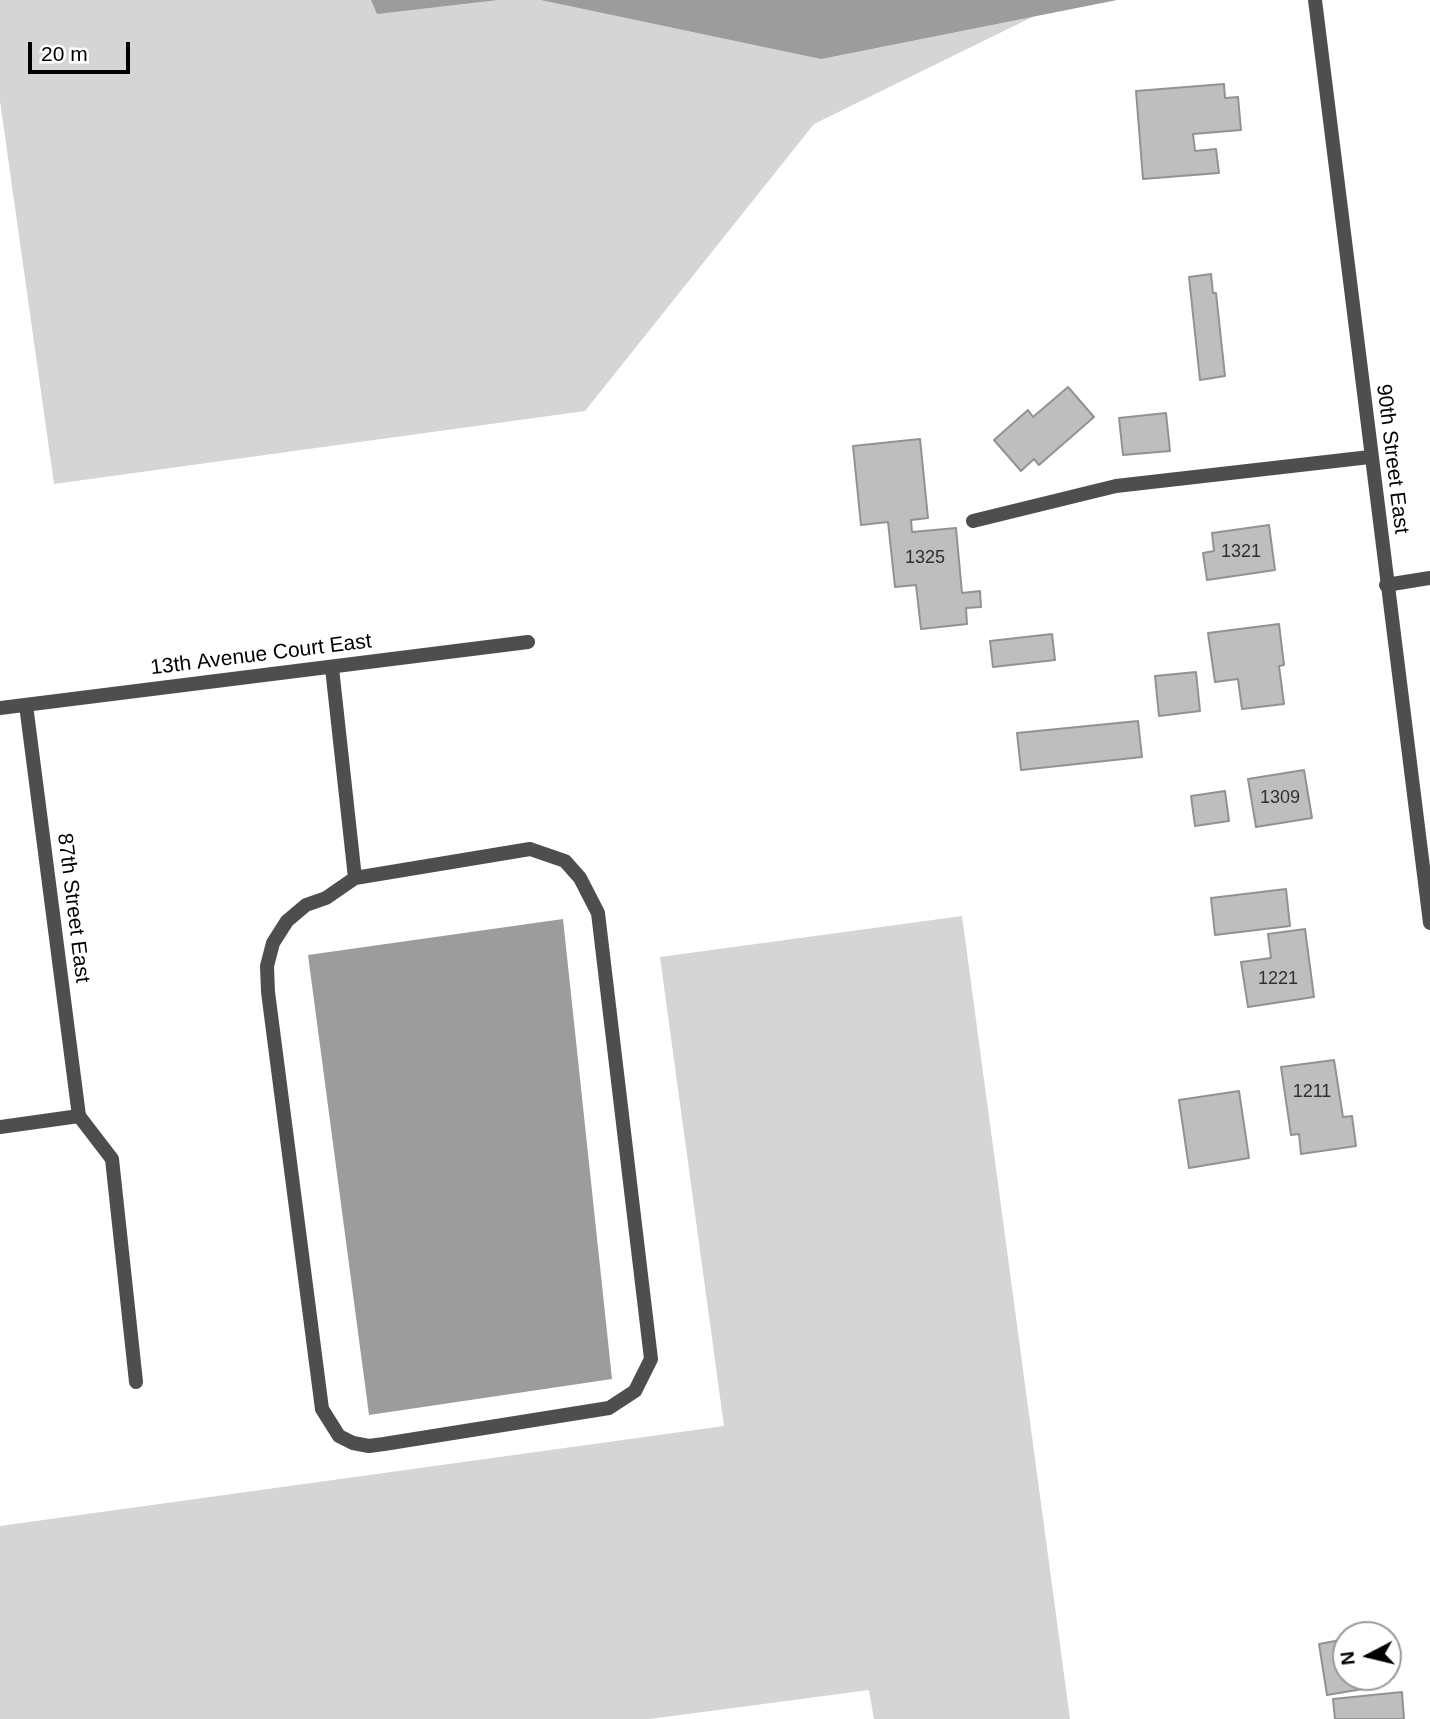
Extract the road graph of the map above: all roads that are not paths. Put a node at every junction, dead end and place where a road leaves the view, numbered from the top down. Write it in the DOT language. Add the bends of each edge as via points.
graph roads {
  1 [pos="1315,0"];
  2 [pos="1370,457"];
  3 [pos="972,521"];
  4 [pos="1430,578"];
  5 [pos="1386,585"];
  6 [pos="528,642"];
  7 [pos="332,668"];
  8 [pos="26,705"];
  9 [pos="0,708"];
  10 [pos="355,878"];
  11 [pos="1430,923"];
  12 [pos="79,1116"];
  13 [pos="0,1127"];
  14 [pos="136,1382"];
  1 -- 2 [label="street, 90th Street East"];
  2 -- 3 [label="street" via="1116,486"];
  2 -- 5 [label="street, 90th Street East"];
  4 -- 5 [label="street"];
  5 -- 11 [label="street, 90th Street East"];
  6 -- 7 [label="street, 13th Avenue Court East"];
  7 -- 8 [label="street, 13th Avenue Court East"];
  7 -- 10 [label="street"];
  8 -- 9 [label="street, 13th Avenue Court East"];
  8 -- 12 [label="street, 87th Street East"];
  10 -- 10 [label="street" via="530,849 565,861 590,894 601,933 651,1341 652,1359 635,1391 623,1402 369,1446 339,1436 328,1424 321,1409 267,966 273,943 287,921"];
  12 -- 13 [label="street"];
  12 -- 14 [label="street" via="112,1159"];
}
